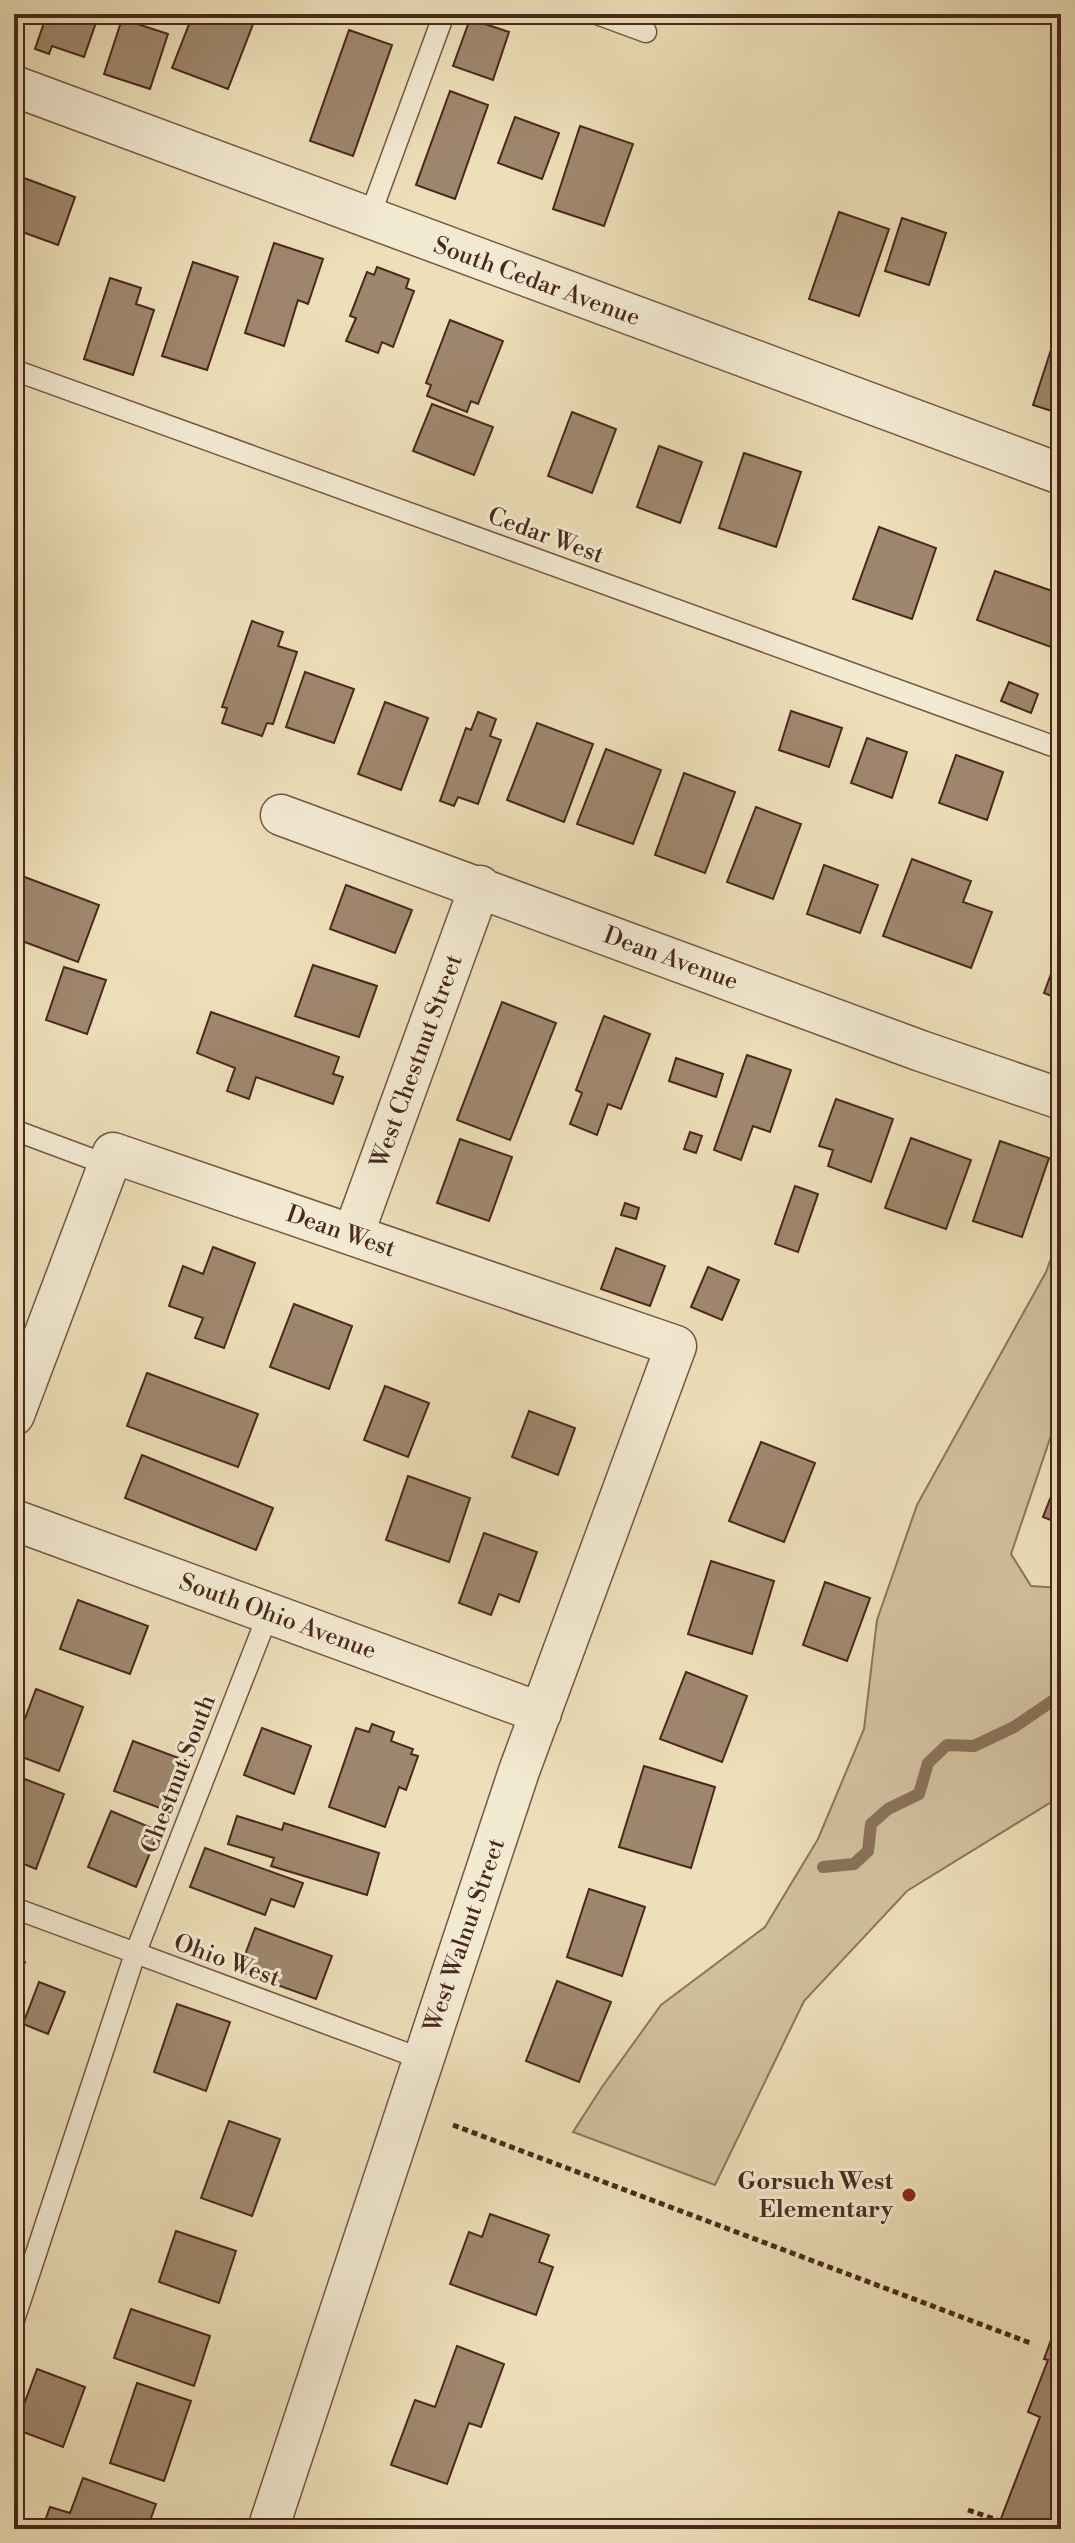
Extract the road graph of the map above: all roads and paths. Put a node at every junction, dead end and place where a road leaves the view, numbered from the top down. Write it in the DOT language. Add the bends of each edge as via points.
graph roads {
  1 [pos="444,14"];
  2 [pos="597,14"];
  3 [pos="646,32"];
  4 [pos="14,86"];
  5 [pos="369,218"];
  6 [pos="14,370"];
  7 [pos="1061,474"];
  8 [pos="1061,749"];
  9 [pos="281,815"];
  10 [pos="480,886"];
  11 [pos="1061,1099"];
  12 [pos="14,1130"];
  13 [pos="108,1165"];
  14 [pos="353,1235"];
  15 [pos="676,1346"];
  16 [pos="14,1415"];
  17 [pos="14,1520"];
  18 [pos="269,1612"];
  19 [pos="541,1713"];
  20 [pos="14,1908"];
  21 [pos="135,1954"];
  22 [pos="422,2059"];
  23 [pos="453,2125"];
  24 [pos="14,2320"];
  25 [pos="1033,2344"];
  26 [pos="968,2510"];
  27 [pos="1000,2521"];
  28 [pos="268,2529"];
  1 -- 5 [label="lane"];
  2 -- 3 [label="lane"];
  4 -- 5 [label="street, South Cedar Avenue"];
  5 -- 7 [label="street, South Cedar Avenue"];
  6 -- 8 [label="lane, Cedar West"];
  9 -- 10 [label="street, Dean Avenue"];
  10 -- 11 [label="street, Dean Avenue"];
  10 -- 14 [label="street, West Chestnut Street"];
  12 -- 13 [label="lane, Dean West"];
  13 -- 14 [label="street, Dean West" via="113,1153"];
  13 -- 16 [label="street"];
  14 -- 15 [label="street, Dean West"];
  15 -- 19 [label="street, West Walnut Street"];
  17 -- 18 [label="street, South Ohio Avenue"];
  18 -- 19 [label="street, South Ohio Avenue"];
  18 -- 21 [label="lane, Chestnut South"];
  19 -- 22 [label="street, West Walnut Street"];
  20 -- 21 [label="lane, Ohio West"];
  21 -- 22 [label="lane, Ohio West"];
  21 -- 24 [label="lane, Chestnut South"];
  22 -- 28 [label="street, West Walnut Street"];
  23 -- 25 [label="path"];
  26 -- 27 [label="path"];
}
